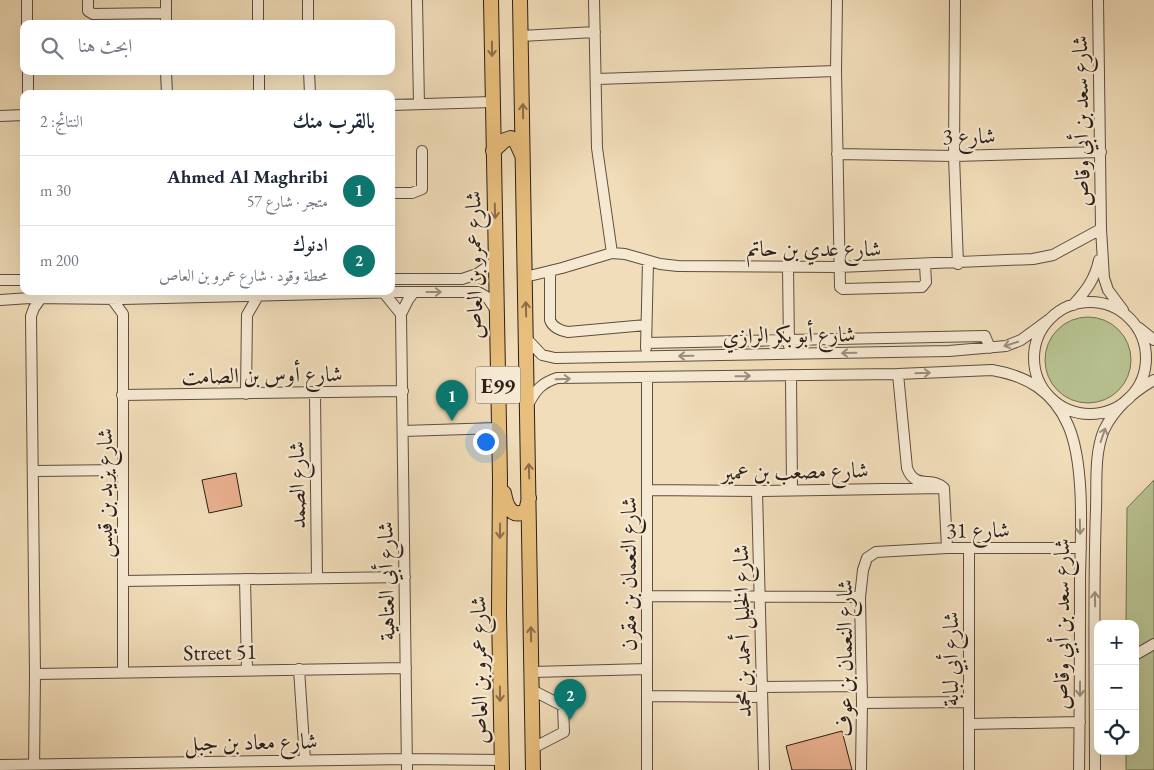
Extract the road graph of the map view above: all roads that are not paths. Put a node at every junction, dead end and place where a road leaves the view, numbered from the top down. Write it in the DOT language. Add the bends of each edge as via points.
graph roads {
  1 [pos="27,0"];
  2 [pos="88,0"];
  3 [pos="166,0"];
  4 [pos="258,0"];
  5 [pos="308,0"];
  6 [pos="417,0"];
  7 [pos="491,0"];
  8 [pos="520,0"];
  9 [pos="594,0"];
  10 [pos="837,0"];
  11 [pos="955,0"];
  12 [pos="1098,0"];
  13 [pos="166,13"];
  14 [pos="27,20"];
  15 [pos="166,20"];
  16 [pos="258,20"];
  17 [pos="308,20"];
  18 [pos="595,32"];
  19 [pos="521,36"];
  20 [pos="836,70"];
  21 [pos="28,75"];
  22 [pos="166,75"];
  23 [pos="259,75"];
  24 [pos="309,75"];
  25 [pos="597,79"];
  26 [pos="28,90"];
  27 [pos="167,90"];
  28 [pos="260,90"];
  29 [pos="310,90"];
  30 [pos="492,102"];
  31 [pos="419,104"];
  32 [pos="395,105"];
  33 [pos="20,115"];
  34 [pos="0,116"];
  35 [pos="493,150"];
  36 [pos="422,151"];
  37 [pos="1100,152"];
  38 [pos="837,154"];
  39 [pos="954,156"];
  40 [pos="524,161"];
  41 [pos="395,193"];
  42 [pos="1100,229"];
  43 [pos="1102,242"];
  44 [pos="612,252"];
  45 [pos="497,260"];
  46 [pos="648,262"];
  47 [pos="958,264"];
  48 [pos="925,265"];
  49 [pos="788,268"];
  50 [pos="839,268"];
  51 [pos="550,272"];
  52 [pos="525,277"];
  53 [pos="395,279"];
  54 [pos="0,280"];
  55 [pos="20,280"];
  56 [pos="414,292"];
  57 [pos="395,293"];
  58 [pos="300,295"];
  59 [pos="386,295"];
  60 [pos="258,296"];
  61 [pos="233,297"];
  62 [pos="41,298"];
  63 [pos="135,298"];
  64 [pos="17,299"];
  65 [pos="112,299"];
  66 [pos="0,300"];
  67 [pos="1072,305"];
  68 [pos="497,313"];
  69 [pos="123,314"];
  70 [pos="401,314"];
  71 [pos="247,315"];
  72 [pos="31,316"];
  73 [pos="1051,318"];
  74 [pos="1132,321"];
  75 [pos="646,325"];
  76 [pos="526,338"];
  77 [pos="788,340"];
  78 [pos="1154,340"];
  79 [pos="646,343"];
  80 [pos="990,348"];
  81 [pos="789,354"];
  82 [pos="645,357"];
  83 [pos="898,374"];
  84 [pos="791,375"];
  85 [pos="647,378"];
  86 [pos="1154,380"];
  87 [pos="403,391"];
  88 [pos="315,392"];
  89 [pos="246,394"];
  90 [pos="122,395"];
  91 [pos="1049,396"];
  92 [pos="1128,399"];
  93 [pos="527,406"];
  94 [pos="498,428"];
  95 [pos="403,431"];
  96 [pos="122,470"];
  97 [pos="34,471"];
  98 [pos="500,478"];
  99 [pos="944,488"];
  100 [pos="647,490"];
  101 [pos="792,490"];
  102 [pos="757,491"];
  103 [pos="530,496"];
  104 [pos="947,548"];
  105 [pos="969,548"];
  106 [pos="1081,548"];
  107 [pos="876,552"];
  108 [pos="405,576"];
  109 [pos="317,578"];
  110 [pos="245,579"];
  111 [pos="123,580"];
  112 [pos="647,596"];
  113 [pos="760,597"];
  114 [pos="860,597"];
  115 [pos="1097,620"];
  116 [pos="1154,644"];
  117 [pos="1139,653"];
  118 [pos="1097,665"];
  119 [pos="406,668"];
  120 [pos="647,669"];
  121 [pos="246,670"];
  122 [pos="299,670"];
  123 [pos="532,672"];
  124 [pos="124,673"];
  125 [pos="36,674"];
  126 [pos="862,686"];
  127 [pos="532,690"];
  128 [pos="762,692"];
  129 [pos="647,696"];
  130 [pos="969,702"];
  131 [pos="862,703"];
  132 [pos="1080,722"];
  133 [pos="969,724"];
  134 [pos="533,748"];
  135 [pos="407,759"];
  136 [pos="305,760"];
  137 [pos="0,765"];
  138 [pos="502,765"];
  139 [pos="126,766"];
  140 [pos="245,766"];
  141 [pos="34,767"];
  142 [pos="407,770"];
  143 [pos="533,770"];
  144 [pos="647,770"];
  145 [pos="764,770"];
  146 [pos="861,770"];
  147 [pos="969,770"];
  148 [pos="1080,770"];
  149 [pos="1094,770"];
  1 -- 14 [label="street"];
  2 -- 13 [label="street" via="88,11 93,14"];
  3 -- 13 [label="street"];
  4 -- 16 [label="street"];
  5 -- 17 [label="street"];
  6 -- 31 [label="street"];
  7 -- 30 [label="main road, شارع عمرو بن العاص / E99, one-way"];
  8 -- 19 [label="main road, E99"];
  9 -- 18 [label="street"];
  10 -- 20 [label="street"];
  11 -- 39 [label="street"];
  12 -- 37 [label="street, شارع سعد بن أبي وقاص"];
  13 -- 15 [label="street"];
  18 -- 19 [label="street"];
  18 -- 25 [label="street"];
  40 -- 19 [label="main road, E99, one-way"];
  20 -- 25 [label="street"];
  20 -- 38 [label="street"];
  21 -- 26 [label="street"];
  22 -- 27 [label="street"];
  23 -- 28 [label="street"];
  24 -- 29 [label="street"];
  25 -- 44 [label="street" via="597,148"];
  30 -- 31 [label="street"];
  30 -- 35 [label="main road, شارع عمرو بن العاص / E99"];
  31 -- 32 [label="street"];
  33 -- 34 [label="street"];
  35 -- 40 [label="main road" via="510,138 516,142"];
  35 -- 45 [label="main road, شارع عمرو بن العاص / E99, one-way"];
  36 -- 41 [label="street" via="422,188 412,193"];
  37 -- 39 [label="street, شارع 3"];
  37 -- 42 [label="street, شارع سعد بن أبي وقاص"];
  38 -- 39 [label="street, شارع 3"];
  38 -- 50 [label="street"];
  39 -- 47 [label="street"];
  40 -- 52 [label="main road, E99"];
  42 -- 43 [label="street, شارع سعد بن أبي وقاص"];
  42 -- 47 [label="street, شارع عدي بن حاتم" via="1053,255"];
  43 -- 67 [label="street, شارع سعد بن أبي وقاص" via="1096,273 1085,292"];
  43 -- 74 [label="street, شارع سعد بن أبي وقاص" via="1108,290"];
  44 -- 46 [label="street, شارع عدي بن حاتم"];
  44 -- 51 [label="street"];
  45 -- 53 [label="street" via="462,279"];
  45 -- 68 [label="main road, شارع عمرو بن العاص / E99"];
  46 -- 49 [label="street, شارع عدي بن حاتم" via="678,266"];
  46 -- 75 [label="street"];
  47 -- 48 [label="street, شارع عدي بن حاتم"];
  48 -- 50 [label="street, شارع عدي بن حاتم"];
  48 -- 50 [label="street" via="926,282 922,287 843,289"];
  49 -- 50 [label="street, شارع عدي بن حاتم"];
  49 -- 77 [label="street"];
  51 -- 52 [label="street"];
  51 -- 75 [label="street" via="550,320 561,331"];
  76 -- 52 [label="main road, E99, one-way"];
  54 -- 55 [label="street"];
  56 -- 57 [label="street"];
  56 -- 68 [label="street, one-way" via="478,292 487,297"];
  56 -- 70 [label="street"];
  58 -- 60 [label="street"];
  59 -- 70 [label="street"];
  60 -- 61 [label="street"];
  60 -- 71 [label="street"];
  61 -- 63 [label="street"];
  61 -- 71 [label="street"];
  62 -- 64 [label="street"];
  62 -- 65 [label="street"];
  62 -- 72 [label="street"];
  63 -- 65 [label="street"];
  63 -- 69 [label="street"];
  64 -- 66 [label="street"];
  64 -- 72 [label="street"];
  65 -- 69 [label="street"];
  67 -- 73 [label="street"];
  67 -- 74 [label="street" via="1097,302 1120,311"];
  68 -- 94 [label="main road, شارع عمرو بن العاص / E99"];
  69 -- 90 [label="street, شارع يزيد بن قيس"];
  70 -- 87 [label="street, شارع أبي العتاهية"];
  71 -- 89 [label="street"];
  72 -- 97 [label="street"];
  73 -- 80 [label="street, شارع أبو بكر الرازي, one-way" via="1022,340"];
  73 -- 91 [label="street" via="1038,338 1034,356 1037,375"];
  74 -- 78 [label="street"];
  74 -- 92 [label="street" via="1145,345 1146,357 1139,385"];
  75 -- 79 [label="street"];
  76 -- 82 [label="street, شارع أبو بكر الرازي" via="542,355 555,358"];
  76 -- 93 [label="main road, E99"];
  77 -- 79 [label="street"];
  77 -- 80 [label="street" via="985,336"];
  77 -- 81 [label="street"];
  79 -- 82 [label="street"];
  80 -- 81 [label="street, شارع أبو بكر الرازي, one-way"];
  81 -- 82 [label="street, شارع أبو بكر الرازي, one-way"];
  83 -- 84 [label="street, شارع أبو بكر الرازي"];
  83 -- 91 [label="street, شارع أبو بكر الرازي, one-way" via="992,370 1027,380"];
  83 -- 99 [label="street" via="906,468 914,479"];
  85 -- 84 [label="street, شارع أبو بكر الرازي, one-way"];
  84 -- 101 [label="street"];
  93 -- 85 [label="street, شارع أبو بكر الرازي, one-way" via="542,384 556,378"];
  85 -- 100 [label="street, شارع النعمان بن مقرن"];
  86 -- 92 [label="street"];
  87 -- 88 [label="street, شارع أوس بن الصامت"];
  87 -- 95 [label="street, شارع أبي العتاهية"];
  88 -- 89 [label="street, شارع أوس بن الصامت"];
  88 -- 109 [label="street, شارع الصمد"];
  89 -- 90 [label="street, شارع أوس بن الصامت"];
  90 -- 96 [label="street, شارع يزيد بن قيس"];
  91 -- 92 [label="street" via="1070,410 1088,413 1106,411"];
  91 -- 106 [label="street, شارع سعد بن أبي وقاص, one-way" via="1071,433 1079,478"];
  115 -- 92 [label="street, شارع سعد بن أبي وقاص, one-way" via="1097,458 1104,430"];
  103 -- 93 [label="main road, E99, one-way"];
  94 -- 95 [label="street"];
  94 -- 98 [label="main road, شارع عمرو بن العاص / E99"];
  95 -- 108 [label="street, شارع أبي العتاهية"];
  96 -- 97 [label="street"];
  96 -- 111 [label="street, شارع يزيد بن قيس"];
  97 -- 125 [label="street"];
  98 -- 103 [label="main road" via="510,511 521,513 526,510"];
  98 -- 138 [label="main road, شارع عمرو بن العاص / E99, one-way"];
  99 -- 101 [label="street, شارع مصعب بن عمير"];
  99 -- 104 [label="street"];
  100 -- 102 [label="street, شارع مصعب بن عمير"];
  100 -- 112 [label="street, شارع النعمان بن مقرن"];
  101 -- 102 [label="street, شارع مصعب بن عمير"];
  102 -- 113 [label="street, شارع الخليل أحمد بن محمد"];
  123 -- 103 [label="main road, E99, one-way"];
  104 -- 105 [label="street, شارع 31"];
  104 -- 107 [label="street, شارع 31"];
  105 -- 106 [label="street, شارع 31"];
  105 -- 130 [label="street, شارع أبي لبابة"];
  106 -- 132 [label="street, شارع سعد بن أبي وقاص, one-way"];
  107 -- 114 [label="street, شارع النعمان بن عوف" via="868,558 862,570"];
  108 -- 109 [label="street"];
  108 -- 119 [label="street, شارع أبي العتاهية"];
  109 -- 110 [label="street"];
  110 -- 111 [label="street"];
  110 -- 121 [label="street"];
  111 -- 124 [label="street, شارع يزيد بن قيس"];
  112 -- 113 [label="street"];
  112 -- 120 [label="street, شارع النعمان بن مقرن"];
  113 -- 114 [label="street"];
  113 -- 128 [label="street, شارع الخليل أحمد بن محمد"];
  114 -- 126 [label="street, شارع النعمان بن عوف"];
  116 -- 117 [label="street"];
  118 -- 149 [label="street, شارع سعد بن أبي وقاص"];
  119 -- 122 [label="street, Street 51"];
  119 -- 135 [label="street, شارع أبي العتاهية"];
  120 -- 123 [label="street"];
  120 -- 129 [label="street, شارع النعمان بن مقرن"];
  121 -- 122 [label="street, Street 51"];
  121 -- 124 [label="street, Street 51"];
  122 -- 136 [label="street"];
  123 -- 127 [label="main road, E99"];
  124 -- 125 [label="street, Street 51"];
  125 -- 141 [label="street"];
  126 -- 128 [label="street"];
  126 -- 131 [label="street, شارع النعمان بن عوف"];
  127 -- 134 [label="main road, E99"];
  127 -- 134 [label="street" via="564,706 564,732"];
  128 -- 129 [label="street"];
  128 -- 145 [label="street, شارع الخليل أحمد بن محمد"];
  129 -- 144 [label="street, شارع النعمان بن مقرن"];
  130 -- 131 [label="street"];
  130 -- 133 [label="street, شارع أبي لبابة"];
  131 -- 146 [label="street, شارع النعمان بن عوف"];
  132 -- 133 [label="street"];
  132 -- 148 [label="street, شارع سعد بن أبي وقاص"];
  133 -- 147 [label="street, شارع أبي لبابة"];
  134 -- 143 [label="main road, E99"];
  135 -- 136 [label="street, شارع معاد بن جبل"];
  135 -- 138 [label="street, شارع معاد بن جبل"];
  135 -- 142 [label="street, شارع أبي العتاهية"];
  136 -- 140 [label="street, شارع معاد بن جبل"];
  137 -- 141 [label="street, شارع معاد بن جبل"];
  139 -- 140 [label="street, شارع معاد بن جبل"];
  139 -- 141 [label="street, شارع معاد بن جبل"];
}
